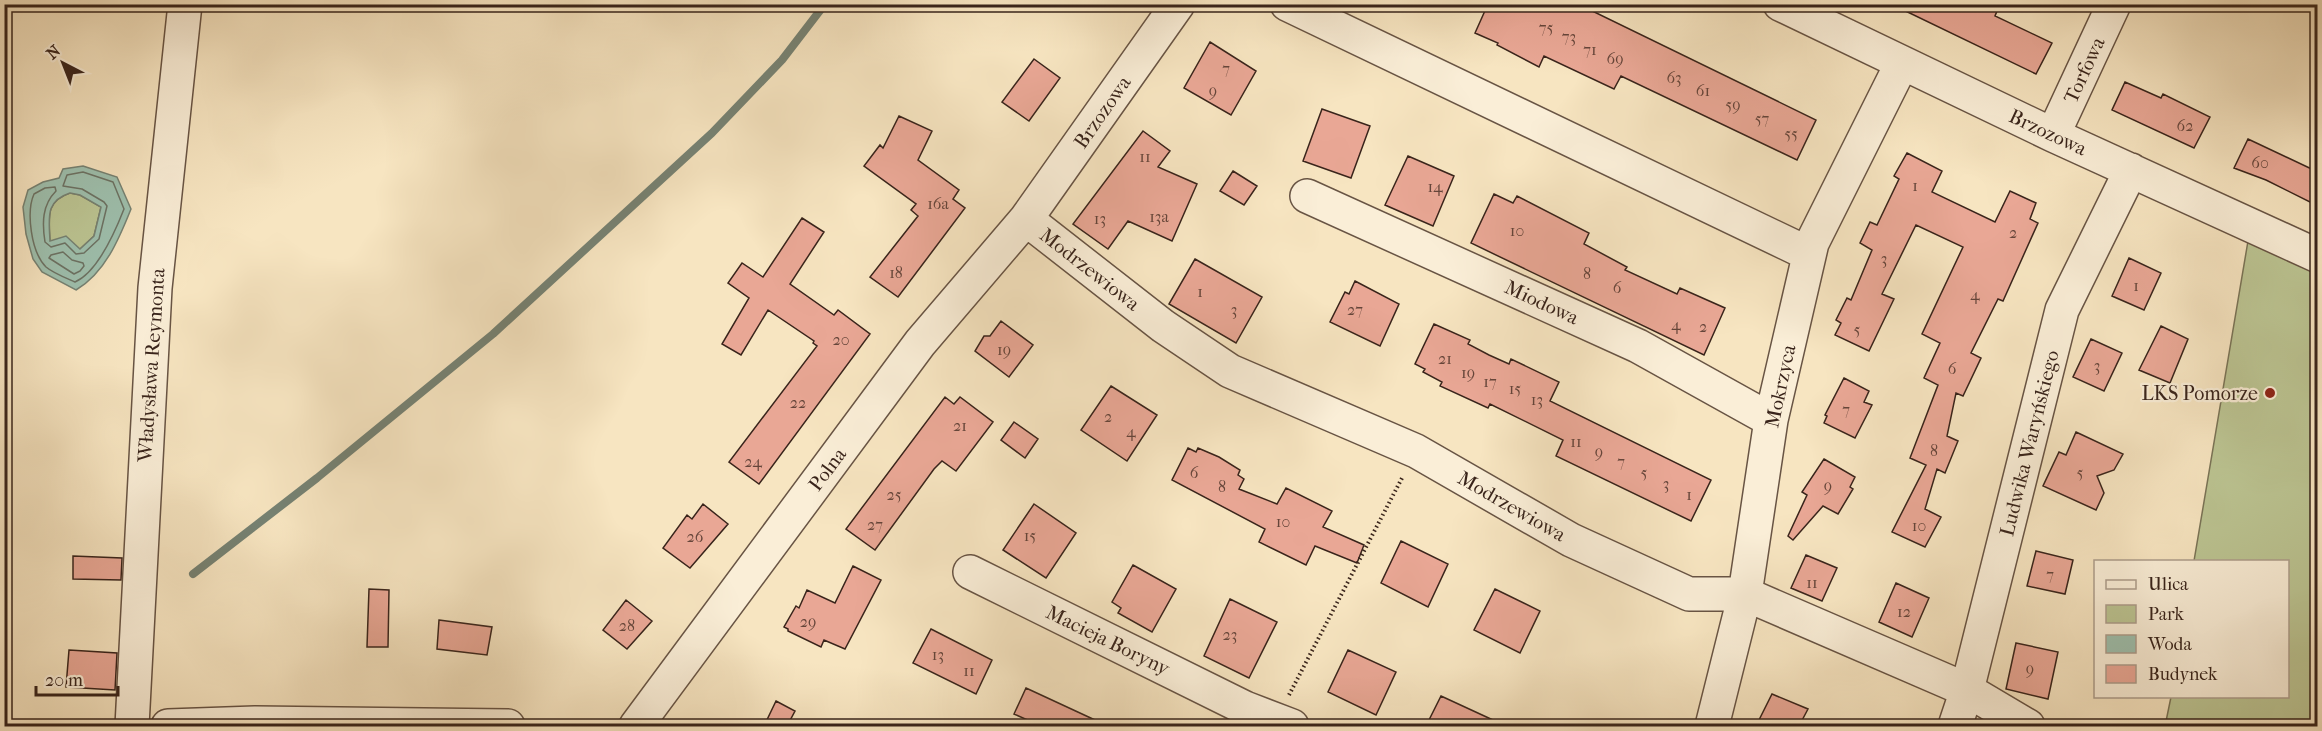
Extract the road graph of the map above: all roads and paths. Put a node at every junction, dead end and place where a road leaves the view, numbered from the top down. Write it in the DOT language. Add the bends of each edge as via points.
graph roads {
  1 [pos="185,4"];
  2 [pos="1178,4"];
  3 [pos="1287,4"];
  4 [pos="1780,4"];
  5 [pos="2114,4"];
  6 [pos="1902,63"];
  7 [pos="2053,135"];
  8 [pos="2132,170"];
  9 [pos="1307,196"];
  10 [pos="1026,219"];
  11 [pos="1809,254"];
  12 [pos="2318,256"];
  13 [pos="1771,420"];
  14 [pos="1416,451"];
  15 [pos="970,572"];
  16 [pos="1745,594"];
  17 [pos="1967,690"];
  18 [pos="1241,717"];
  19 [pos="1284,723"];
  20 [pos="132,726"];
  21 [pos="168,726"];
  22 [pos="508,726"];
  23 [pos="636,726"];
  24 [pos="1712,726"];
  25 [pos="1955,726"];
  26 [pos="2028,726"];
  1 -- 20 [label="street, Władysława Reymonta" via="155,288"];
  2 -- 10 [label="street, Brzozowa"];
  3 -- 11 [label="street"];
  4 -- 6 [label="street, Brzozowa"];
  5 -- 7 [label="street, Torfowa"];
  6 -- 7 [label="street, Brzozowa"];
  6 -- 11 [label="street, Mokrzyca"];
  7 -- 8 [label="street, Brzozowa"];
  8 -- 12 [label="street, Brzozowa"];
  8 -- 17 [label="street, Ludwika Waryńskiego" via="2062,310"];
  9 -- 13 [label="street, Miodowa" via="1638,346"];
  10 -- 14 [label="street, Modrzewiowa" via="1163,326 1230,371"];
  10 -- 23 [label="street, Polna" via="920,343"];
  11 -- 13 [label="street, Mokrzyca"];
  13 -- 16 [label="street, Mokrzyca"];
  14 -- 16 [label="street, Modrzewiowa" via="1571,540 1689,594"];
  14 -- 19 [label="path"];
  15 -- 18 [label="street, Macieja Boryny"];
  16 -- 17 [label="street, Modrzewiowa"];
  16 -- 24 [label="street, Mokrzyca"];
  17 -- 25 [label="street, Ludwika Waryńskiego"];
  17 -- 26 [label="street, Modrzewiowa"];
  18 -- 19 [label="street, Macieja Boryny"];
  21 -- 22 [label="street"];
}
